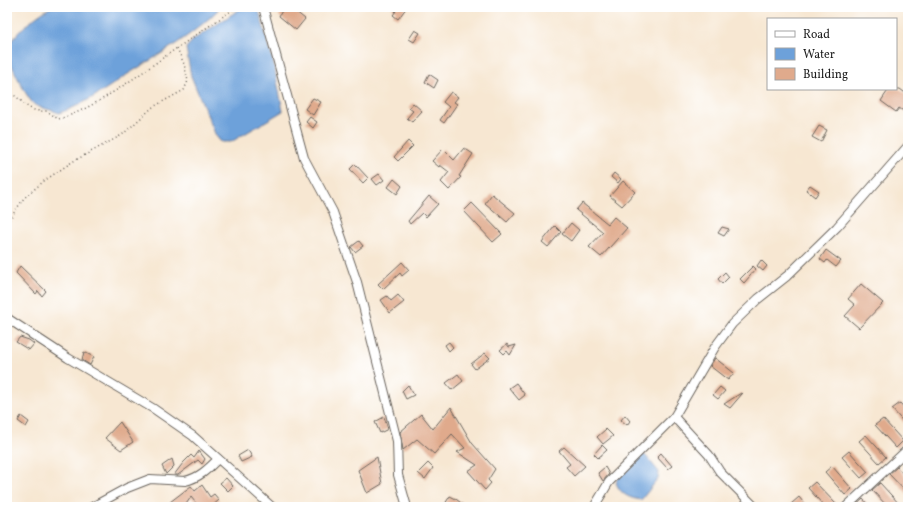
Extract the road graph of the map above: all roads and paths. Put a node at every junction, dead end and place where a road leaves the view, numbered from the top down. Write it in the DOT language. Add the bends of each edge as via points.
graph roads {
  1 [pos="237,7"];
  2 [pos="264,7"];
  3 [pos="177,48"];
  4 [pos="7,93"];
  5 [pos="908,146"];
  6 [pos="7,223"];
  7 [pos="7,318"];
  8 [pos="674,417"];
  9 [pos="908,449"];
  10 [pos="218,459"];
  11 [pos="92,507"];
  12 [pos="272,507"];
  13 [pos="407,507"];
  14 [pos="594,507"];
  15 [pos="755,507"];
  16 [pos="846,507"];
  1 -- 3 [label="path"];
  2 -- 13 [label="street" via="304,158 333,212 357,282 397,441 398,476"];
  3 -- 4 [label="path" via="78,113 65,117 58,118 47,111 37,112"];
  3 -- 6 [label="path" via="188,81 184,90 153,107 122,135 78,158 44,181 24,198"];
  5 -- 8 [label="street" via="837,227 787,276 732,324 715,347"];
  7 -- 10 [label="street" via="193,436"];
  8 -- 14 [label="street" via="609,482"];
  8 -- 15 [label="street" via="709,455 720,472"];
  9 -- 16 [label="street"];
  10 -- 11 [label="street" via="204,473 185,482 150,479 126,488"];
  10 -- 12 [label="street"];
}
